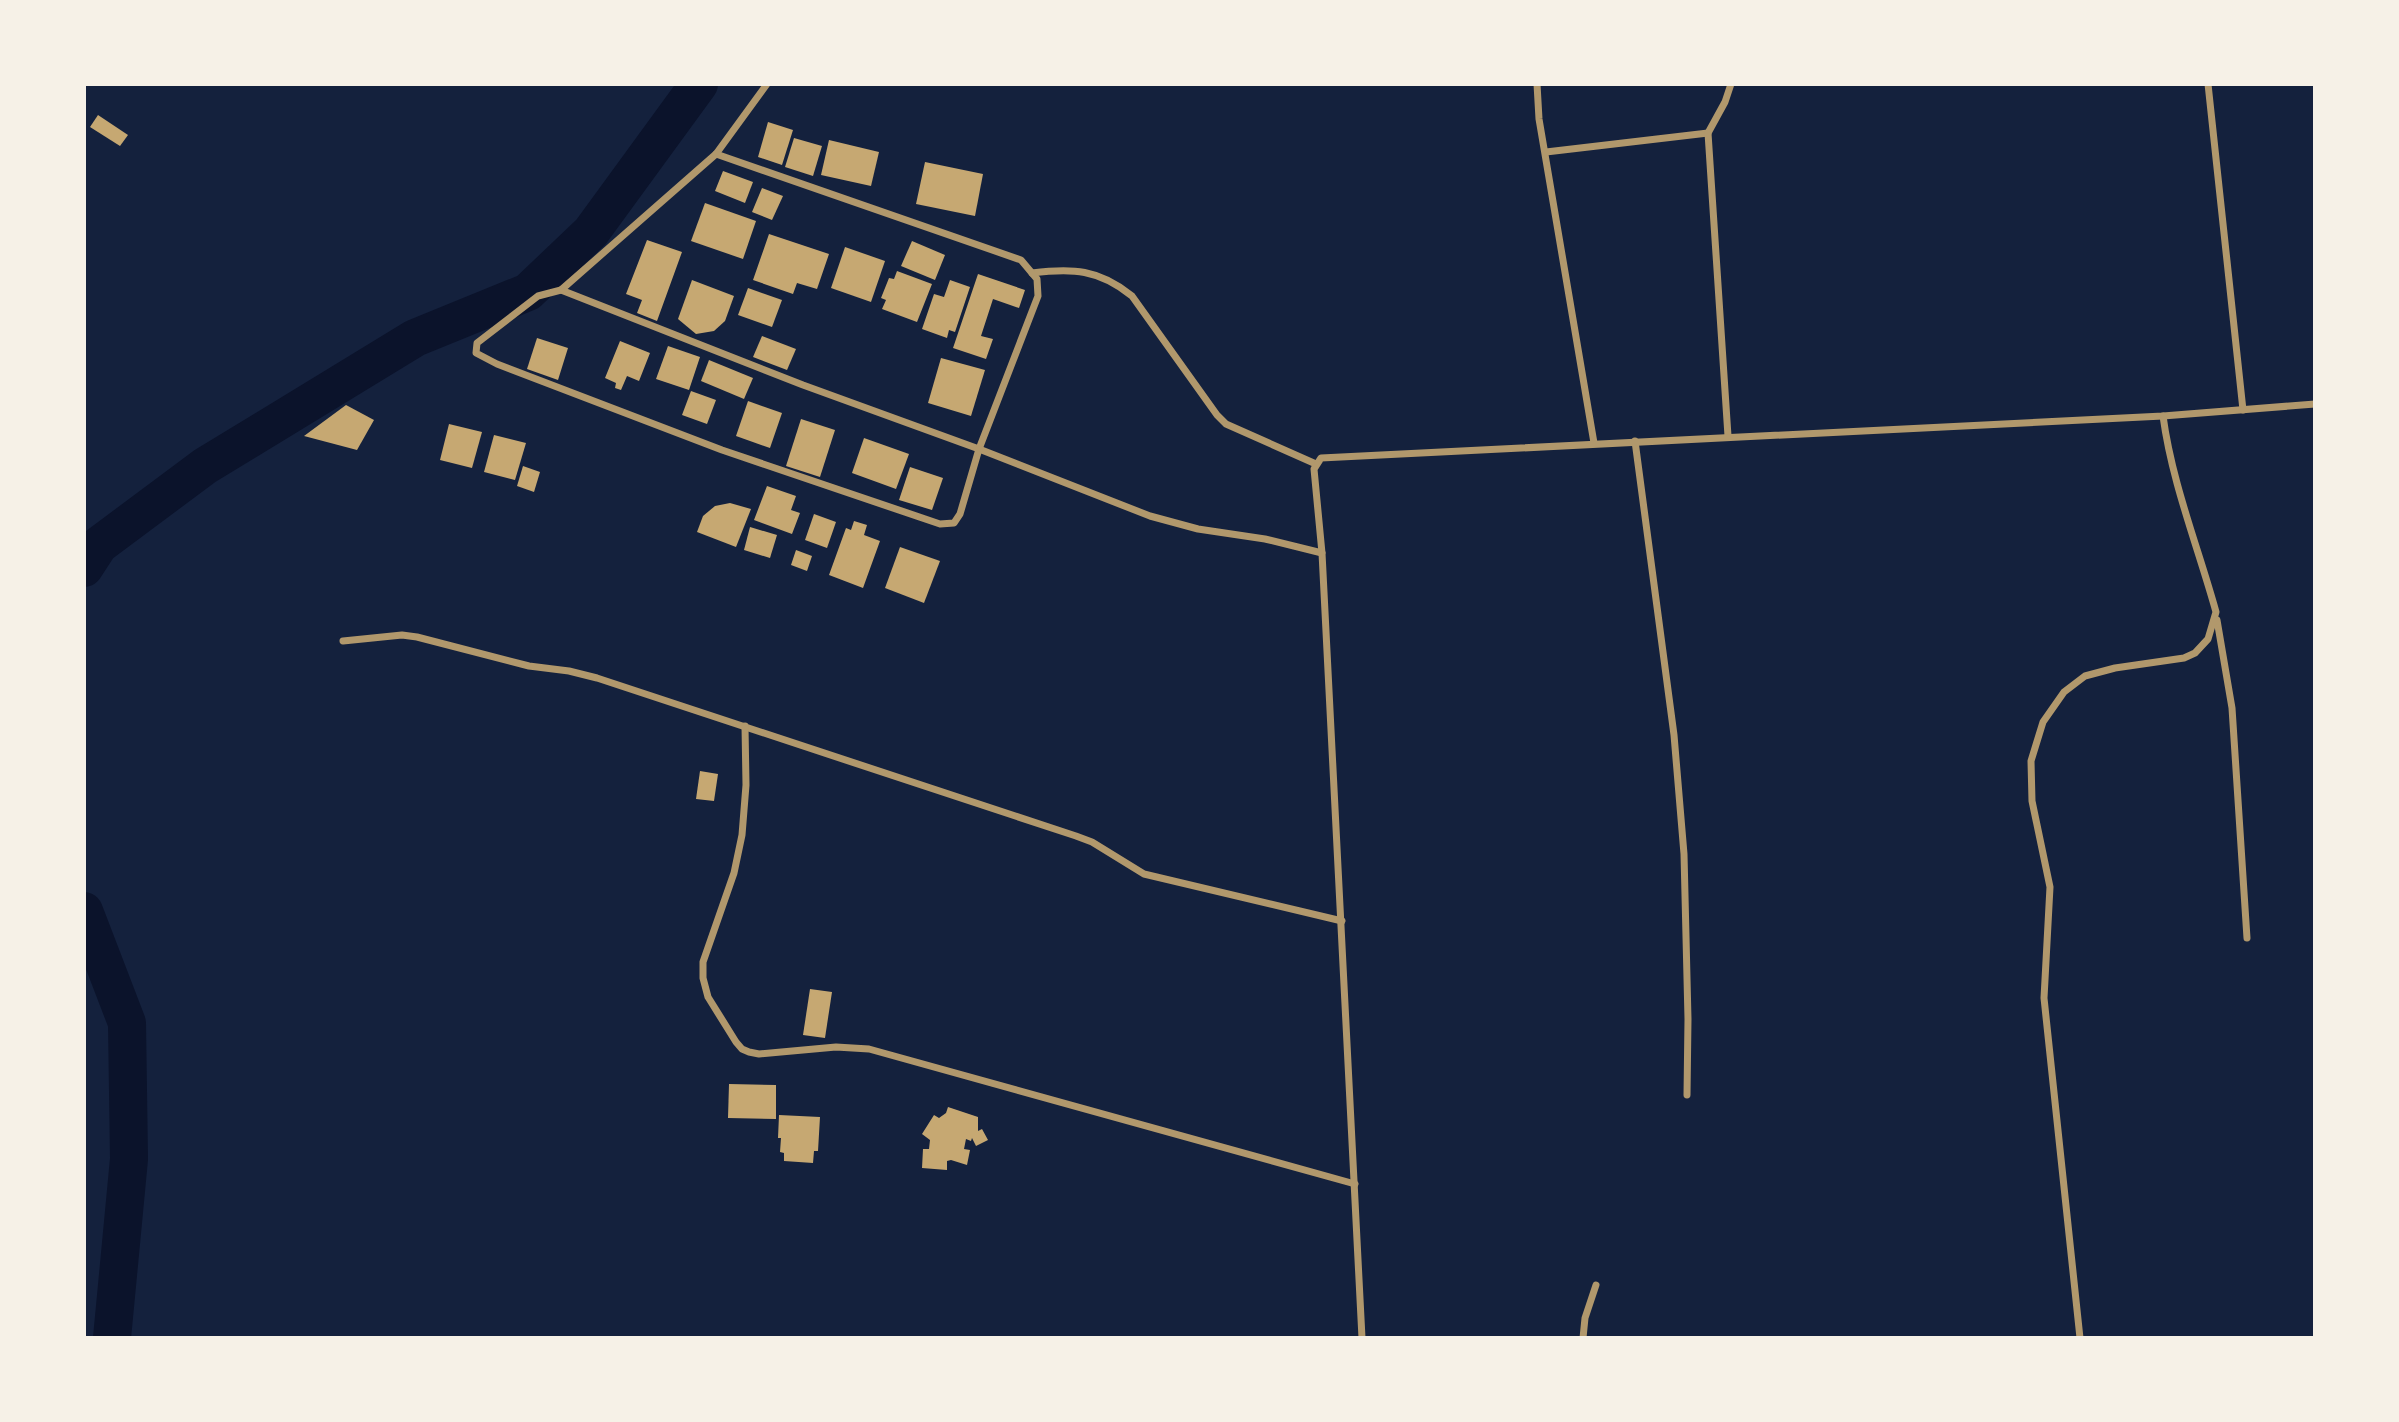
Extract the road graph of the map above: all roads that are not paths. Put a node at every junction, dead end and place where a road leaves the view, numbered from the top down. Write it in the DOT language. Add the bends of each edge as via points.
graph roads {
  1 [pos="767,84"];
  2 [pos="1537,84"];
  3 [pos="1731,84"];
  4 [pos="2208,84"];
  5 [pos="1708,133"];
  6 [pos="1546,152"];
  7 [pos="716,154"];
  8 [pos="1032,273"];
  9 [pos="561,290"];
  10 [pos="2315,404"];
  11 [pos="2243,410"];
  12 [pos="2163,416"];
  13 [pos="1728,436"];
  14 [pos="1635,441"];
  15 [pos="1594,443"];
  16 [pos="979,449"];
  17 [pos="1316,464"];
  18 [pos="1322,553"];
  19 [pos="2216,612"];
  20 [pos="343,641"];
  21 [pos="745,726"];
  22 [pos="1342,921"];
  23 [pos="2247,938"];
  24 [pos="1687,1095"];
  25 [pos="1355,1184"];
  26 [pos="1595,1285"];
  27 [pos="1362,1338"];
  28 [pos="1583,1338"];
  29 [pos="2080,1338"];
  1 -- 7 [label="street"];
  2 -- 6 [label="street"];
  3 -- 5 [label="street"];
  4 -- 11 [label="street"];
  5 -- 6 [label="street"];
  5 -- 13 [label="street"];
  6 -- 15 [label="street"];
  7 -- 8 [label="street" via="1021,260"];
  7 -- 9 [label="street"];
  8 -- 16 [label="street" via="1038,296"];
  8 -- 17 [label="street" via="1082,270 1120,286 1226,424"];
  9 -- 16 [label="street"];
  9 -- 16 [label="street" via="538,296 477,343 476,353 722,450 940,524 954,523 960,514"];
  10 -- 11 [label="street"];
  11 -- 12 [label="street"];
  12 -- 13 [label="street"];
  12 -- 19 [label="street" via="2175,477"];
  13 -- 14 [label="street"];
  14 -- 15 [label="street"];
  14 -- 24 [label="street" via="1674,735 1684,854"];
  15 -- 17 [label="street" via="1328,457"];
  16 -- 18 [label="street" via="1150,516"];
  17 -- 18 [label="street"];
  18 -- 22 [label="street"];
  19 -- 23 [label="street" via="2232,708"];
  19 -- 29 [label="street" via="2208,639 2195,653 2085,676 2064,692 2043,722 2031,761 2032,801 2050,887 2044,998"];
  20 -- 21 [label="street" via="417,637 597,678"];
  21 -- 22 [label="street" via="1076,836 1144,874"];
  21 -- 25 [label="street" via="746,785 739,853 703,962 711,1004 742,1049 759,1054 869,1049"];
  22 -- 25 [label="street"];
  25 -- 27 [label="street"];
  26 -- 28 [label="street"];
}
